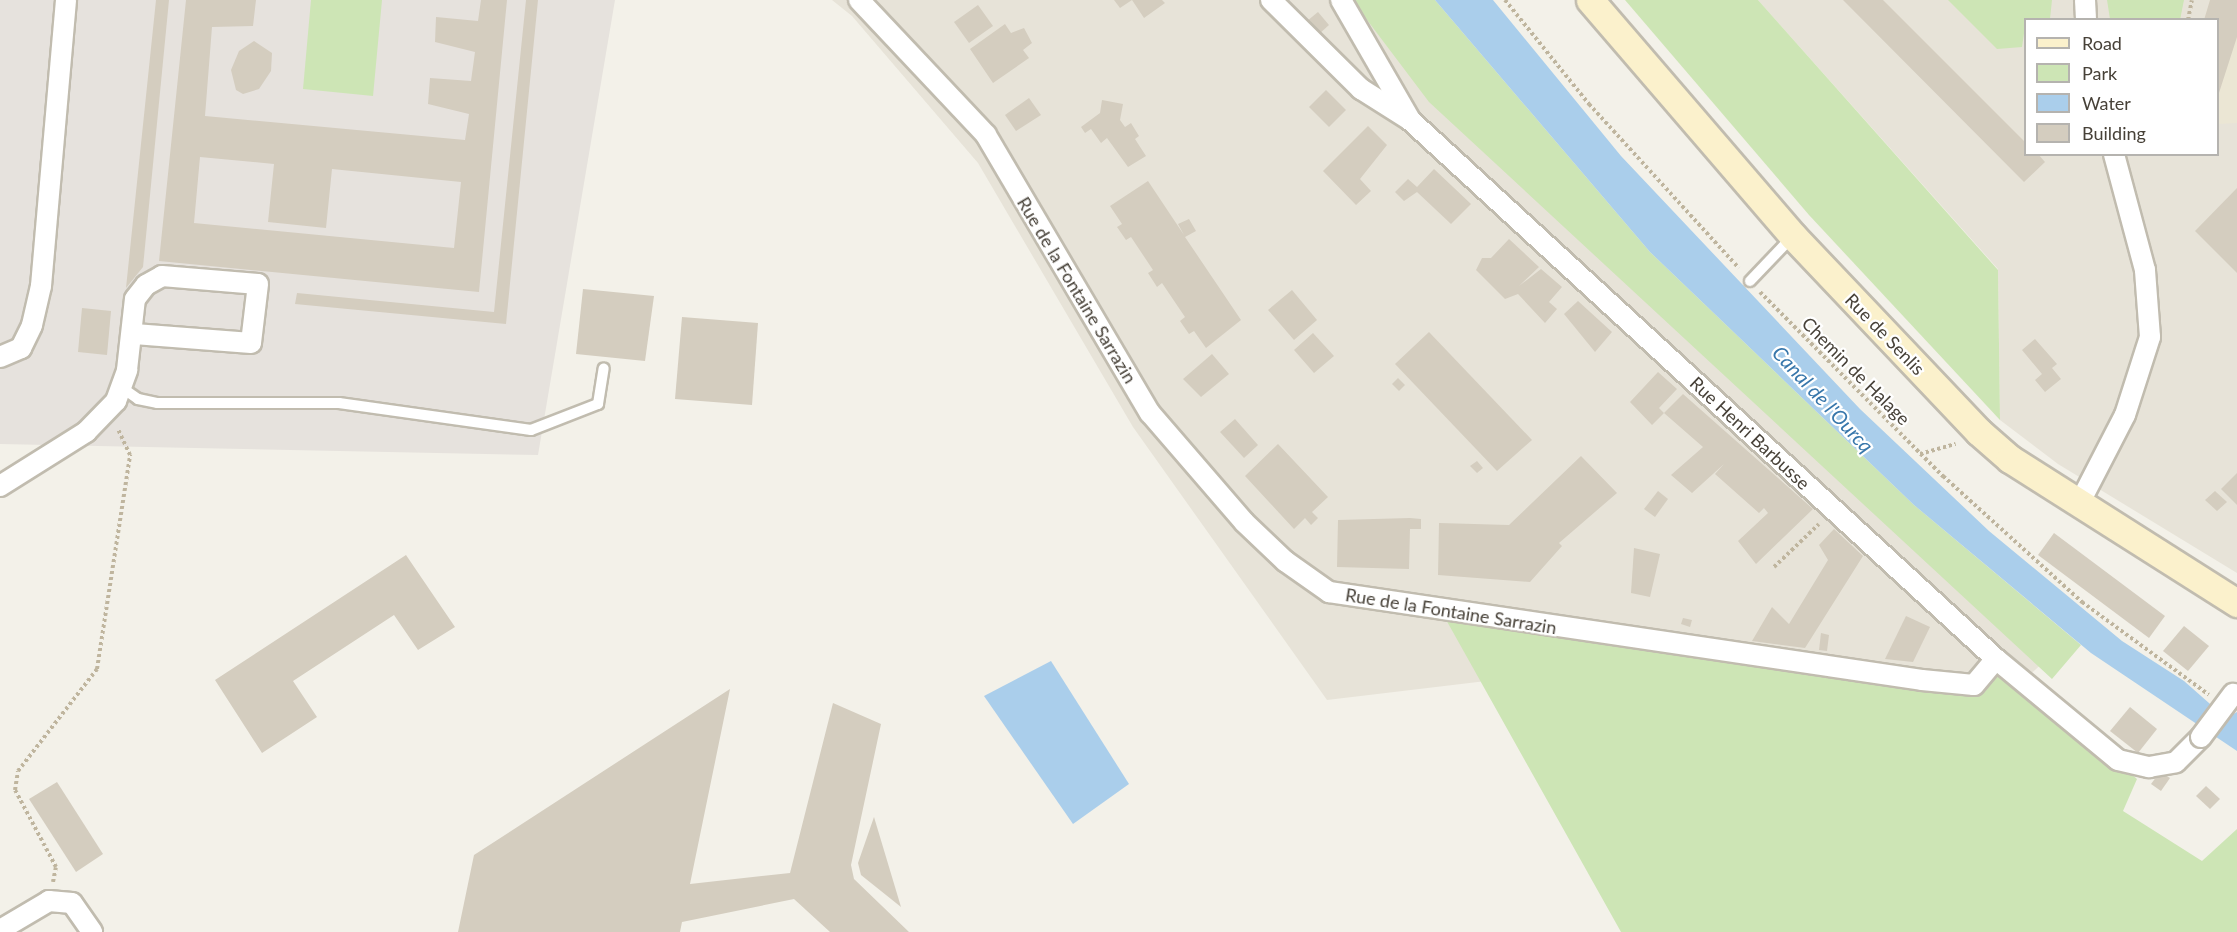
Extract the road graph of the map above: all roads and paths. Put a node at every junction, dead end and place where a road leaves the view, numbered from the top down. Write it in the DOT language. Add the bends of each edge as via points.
graph roads {
  1 [pos="66,0"];
  2 [pos="859,0"];
  3 [pos="1271,0"];
  4 [pos="1341,0"];
  5 [pos="1505,0"];
  6 [pos="1590,0"];
  7 [pos="2085,0"];
  8 [pos="2192,0"];
  9 [pos="2086,18"];
  10 [pos="2188,18"];
  11 [pos="1410,120"];
  12 [pos="2115,156"];
  13 [pos="1793,236"];
  14 [pos="1750,281"];
  15 [pos="134,334"];
  16 [pos="0,357"];
  17 [pos="604,368"];
  18 [pos="121,387"];
  19 [pos="109,408"];
  20 [pos="1980,432"];
  21 [pos="1920,454"];
  22 [pos="0,486"];
  23 [pos="2079,504"];
  24 [pos="1833,510"];
  25 [pos="1774,567"];
  26 [pos="2237,603"];
  27 [pos="1996,659"];
  28 [pos="2229,694"];
  29 [pos="49,901"];
  30 [pos="0,930"];
  31 [pos="92,932"];
  1 -- 16 [label="street" via="41,286 33,325 21,348"];
  2 -- 27 [label="street, Rue de la Fontaine Sarrazin" via="986,135 1150,413 1244,522 1285,561 1329,592 1933,681 1974,685"];
  3 -- 11 [label="street, Rue Henri Barbusse" via="1361,88"];
  4 -- 11 [label="street"];
  5 -- 14 [label="path, Chemin de Halage" via="1589,104"];
  6 -- 13 [label="main road, Rue de Senlis"];
  7 -- 9 [label="street"];
  8 -- 10 [label="path"];
  11 -- 24 [label="street, Rue Henri Barbusse"];
  12 -- 23 [label="street" via="2145,270 2151,337 2125,416"];
  13 -- 14 [label="lane"];
  13 -- 20 [label="main road, Rue de Senlis"];
  14 -- 21 [label="path, Chemin de Halage"];
  15 -- 15 [label="street" via="135,299 162,276 258,284 251,344"];
  15 -- 18 [label="street"];
  17 -- 18 [label="lane" via="598,404 531,430 339,403 157,403 138,399"];
  18 -- 19 [label="street"];
  19 -- 22 [label="street" via="86,432"];
  19 -- 29 [label="path" via="130,455 97,669 18,771 15,789 56,867"];
  20 -- 21 [label="path" via="1968,442"];
  20 -- 23 [label="main road, Rue de Senlis"];
  21 -- 28 [label="path, Chemin de Halage" via="2082,602"];
  23 -- 26 [label="main road, Rue de Senlis"];
  24 -- 25 [label="path"];
  24 -- 27 [label="street, Rue Henri Barbusse"];
  27 -- 28 [label="street, Rue Henri Barbusse, bridge" via="2118,760 2149,767 2176,762 2201,736"];
  29 -- 30 [label="street"];
  29 -- 31 [label="street" via="72,903"];
}
